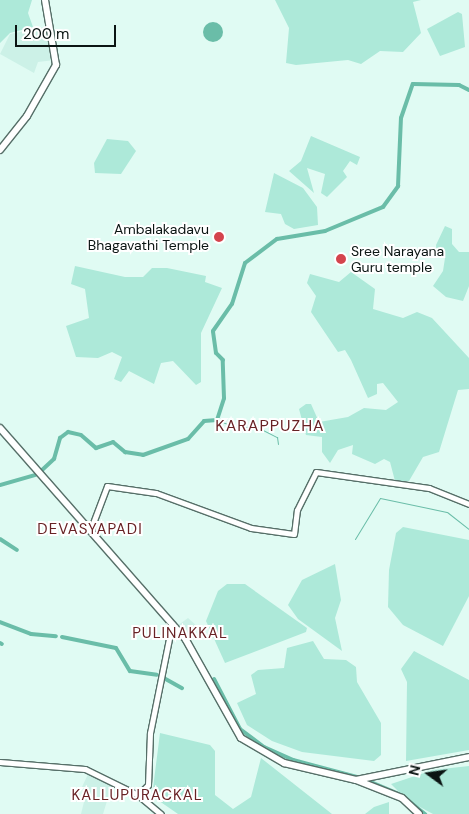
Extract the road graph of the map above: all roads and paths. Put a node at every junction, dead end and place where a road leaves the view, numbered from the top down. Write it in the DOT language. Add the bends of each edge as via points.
graph roads {
  1 [pos="45,0"];
  2 [pos="0,150"];
  3 [pos="0,428"];
  4 [pos="469,504"];
  5 [pos="90,531"];
  6 [pos="172,624"];
  7 [pos="469,757"];
  8 [pos="0,762"];
  9 [pos="356,780"];
  10 [pos="138,795"];
  11 [pos="162,814"];
  12 [pos="419,814"];
  1 -- 2 [label="main road" via="56,65 27,116"];
  3 -- 5 [label="main road"];
  4 -- 5 [label="street" via="429,488 316,472 296,510 294,534 251,528 209,509 156,493 107,486"];
  5 -- 6 [label="main road"];
  6 -- 9 [label="main road" via="191,647 241,738 284,763"];
  6 -- 10 [label="street" via="150,733 148,785"];
  7 -- 9 [label="main road"];
  8 -- 10 [label="street" via="74,765"];
  9 -- 12 [label="main road" via="402,798"];
  10 -- 11 [label="street"];
}
